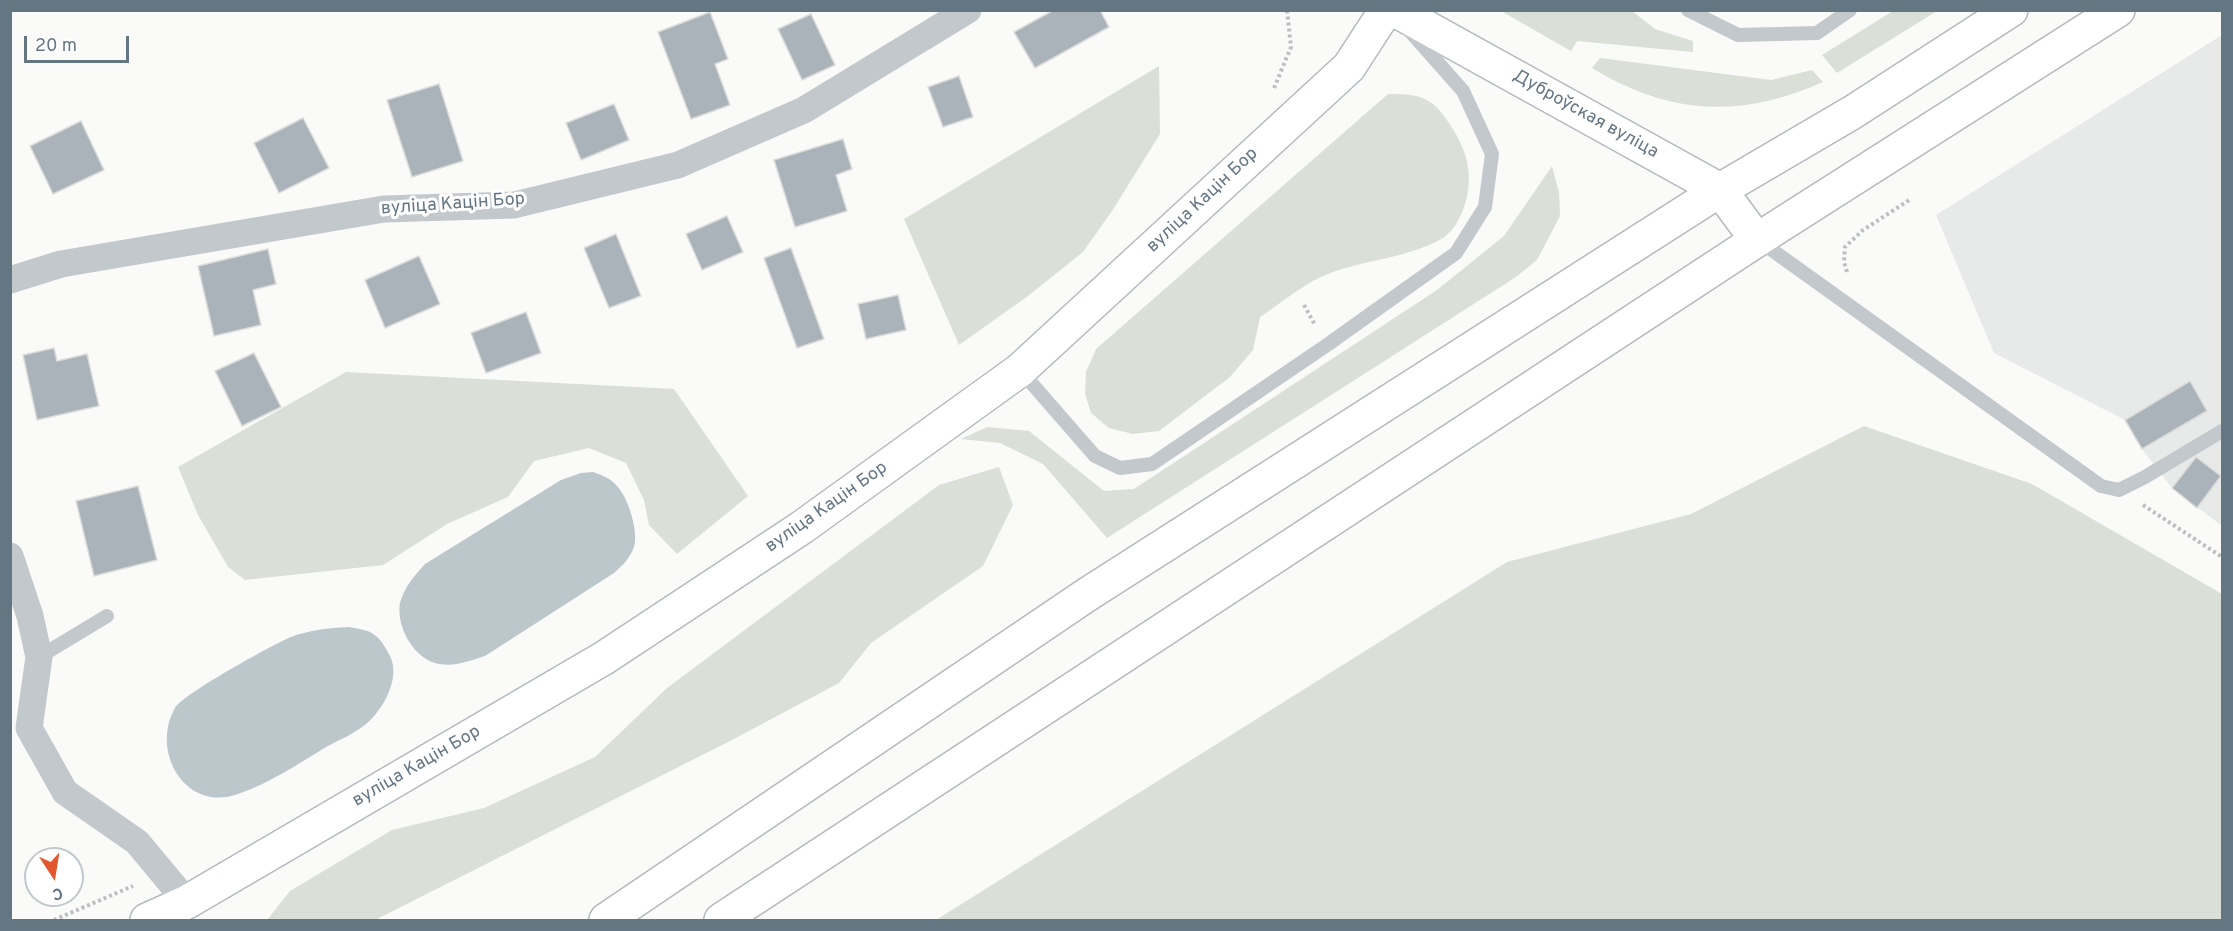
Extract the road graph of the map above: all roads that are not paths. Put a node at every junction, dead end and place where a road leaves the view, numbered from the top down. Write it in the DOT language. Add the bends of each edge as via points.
graph roads {
  1 [pos="968,10"];
  2 [pos="1386,10"];
  3 [pos="1393,10"];
  4 [pos="1688,10"];
  5 [pos="1850,10"];
  6 [pos="2011,10"];
  7 [pos="2118,10"];
  8 [pos="1720,190"];
  9 [pos="1757,240"];
  10 [pos="10,280"];
  11 [pos="1020,370"];
  12 [pos="2223,431"];
  13 [pos="10,556"];
  14 [pos="107,616"];
  15 [pos="39,657"];
  16 [pos="187,902"];
  17 [pos="147,921"];
  18 [pos="606,921"];
  19 [pos="721,921"];
  1 -- 10 [label="street, вуліца Кацін Бор" via="804,110 678,165 514,205 384,209 61,264"];
  2 -- 11 [label="main road, вуліца Кацін Бор" via="1349,67"];
  3 -- 8 [label="main road, Дуброўская вуліца"];
  3 -- 11 [label="lane" via="1463,91 1492,154 1485,207 1456,253 1152,464 1120,468 1095,456"];
  4 -- 5 [label="lane" via="1738,34 1817,33"];
  6 -- 8 [label="main road" via="1853,112"];
  7 -- 9 [label="main road"];
  8 -- 9 [label="main road, Дуброўская вуліца"];
  8 -- 18 [label="main road" via="1088,594"];
  9 -- 12 [label="lane" via="2101,486 2119,490"];
  9 -- 19 [label="main road"];
  11 -- 16 [label="main road, вуліца Кацін Бор" via="801,528 604,658"];
  13 -- 15 [label="street"];
  14 -- 15 [label="lane"];
  15 -- 16 [label="street" via="29,728 65,792 137,842"];
  16 -- 17 [label="main road, вуліца Кацін Бор"];
}
